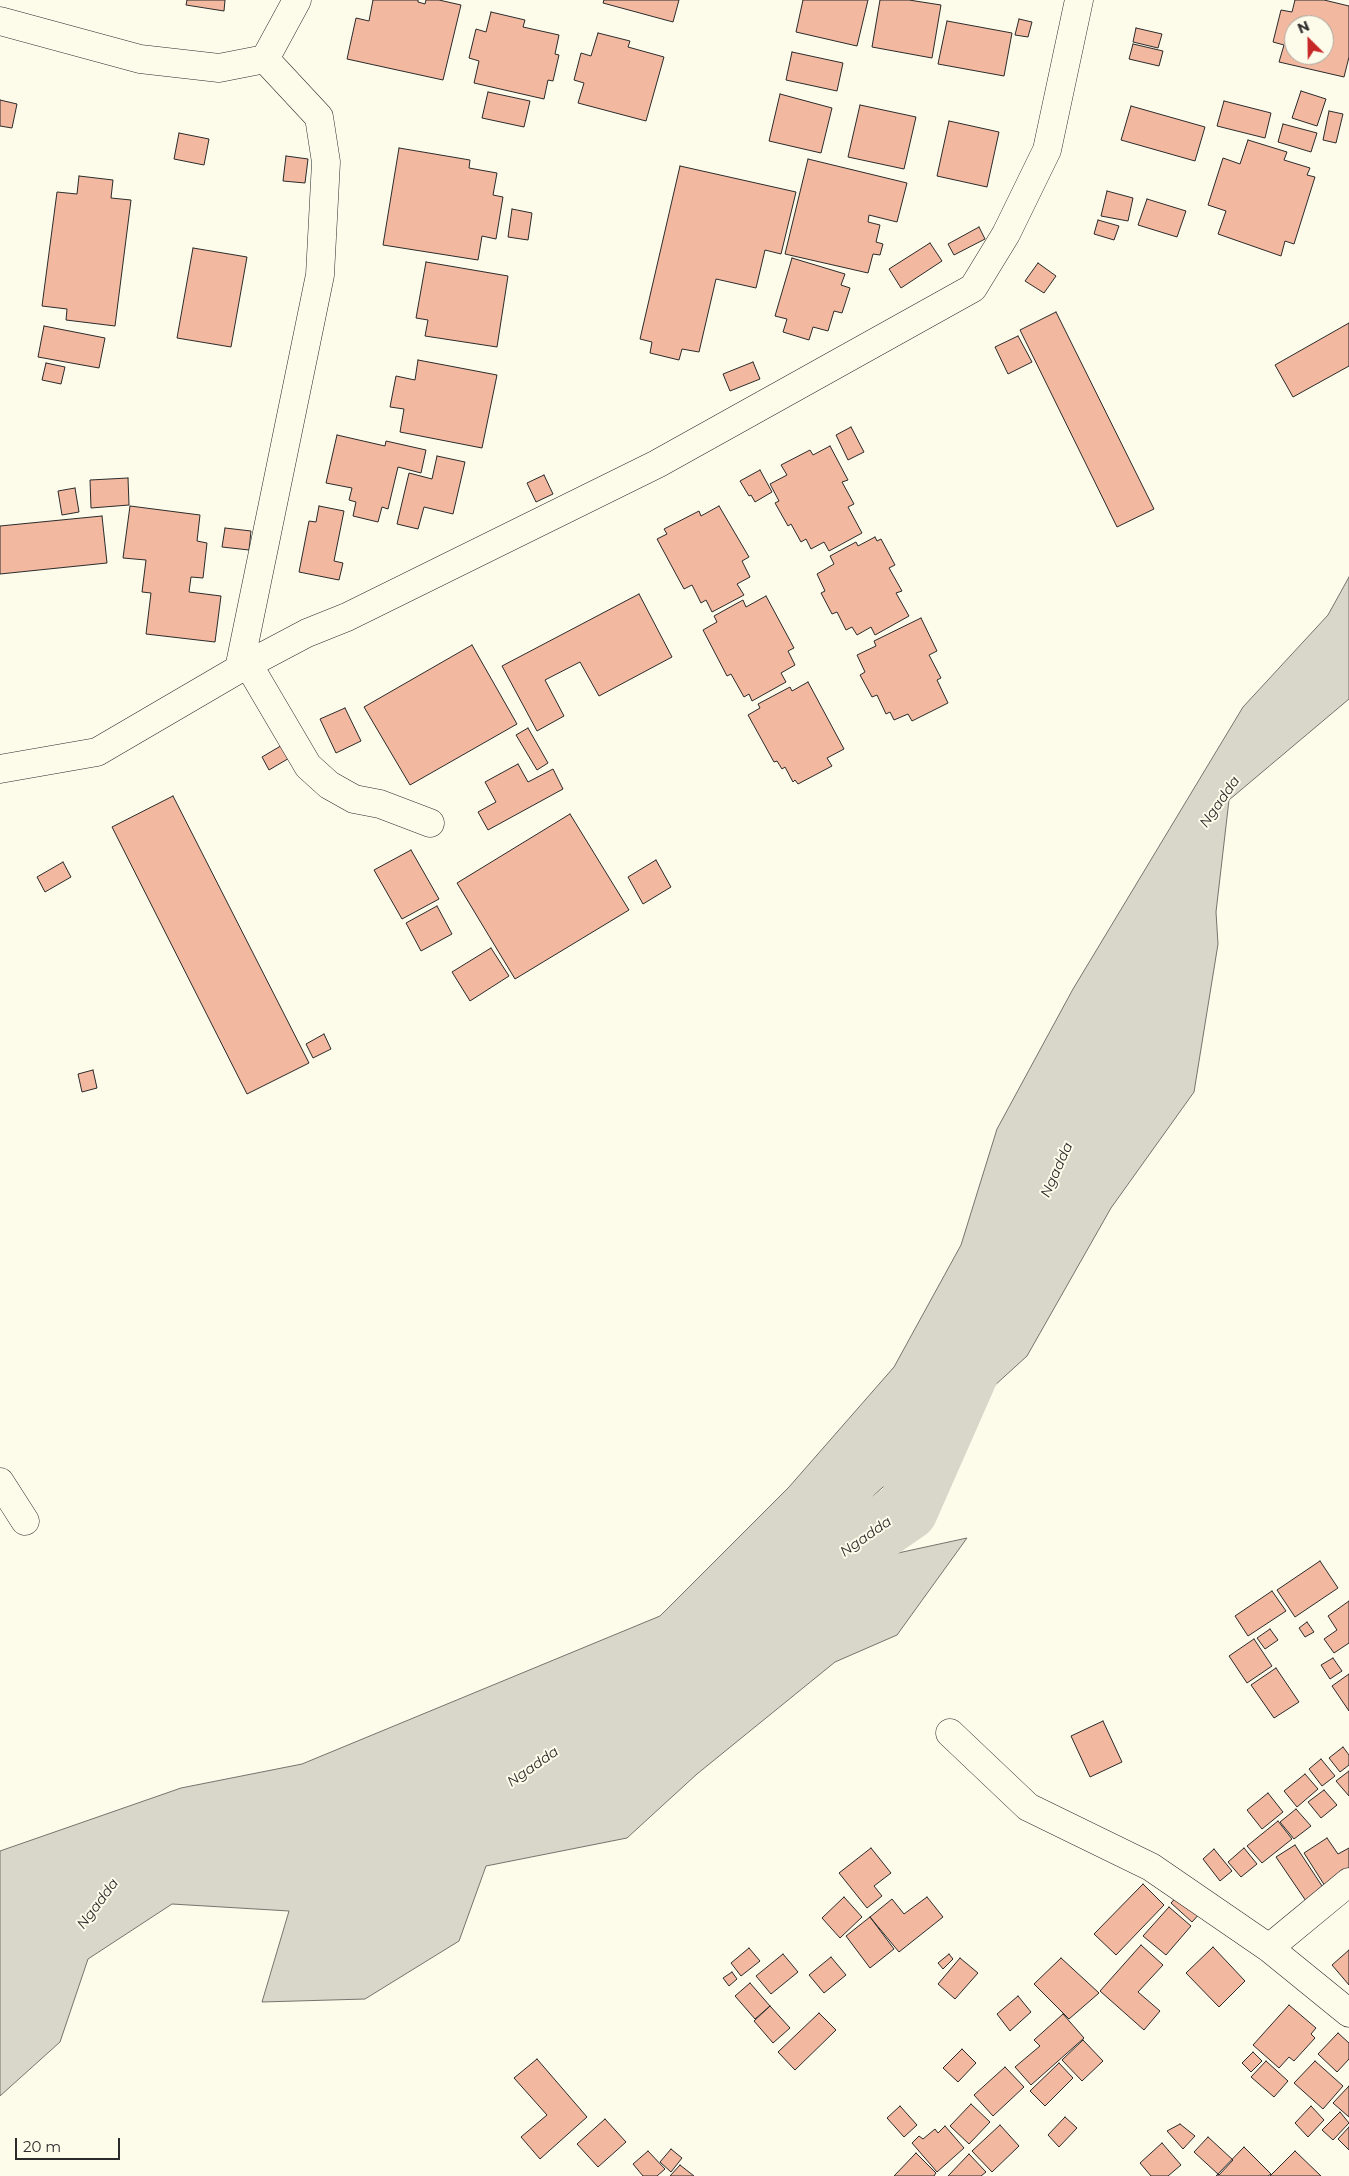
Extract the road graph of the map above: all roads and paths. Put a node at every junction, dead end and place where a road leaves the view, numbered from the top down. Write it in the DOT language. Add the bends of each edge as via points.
graph roads {
  1 [pos="297,0"];
  2 [pos="1079,0"];
  3 [pos="0,21"];
  4 [pos="265,59"];
  5 [pos="244,667"];
  6 [pos="0,770"];
  7 [pos="430,823"];
  8 [pos="0,1482"];
  9 [pos="26,1521"];
  10 [pos="950,1733"];
  11 [pos="1349,1882"];
  12 [pos="1269,1948"];
  13 [pos="1349,2013"];
  1 -- 4 [label="street"];
  2 -- 5 [label="street" via="1047,150 1006,234 973,288 657,464"];
  3 -- 4 [label="street" via="140,59 219,68"];
  4 -- 5 [label="street" via="319,117 326,162 320,275"];
  5 -- 6 [label="street" via="97,752"];
  5 -- 7 [label="street" via="308,766 329,785 354,799 380,804"];
  8 -- 9 [label="street"];
  10 -- 12 [label="street" via="1028,1807 1151,1867"];
  11 -- 12 [label="street"];
  12 -- 13 [label="street"];
}
